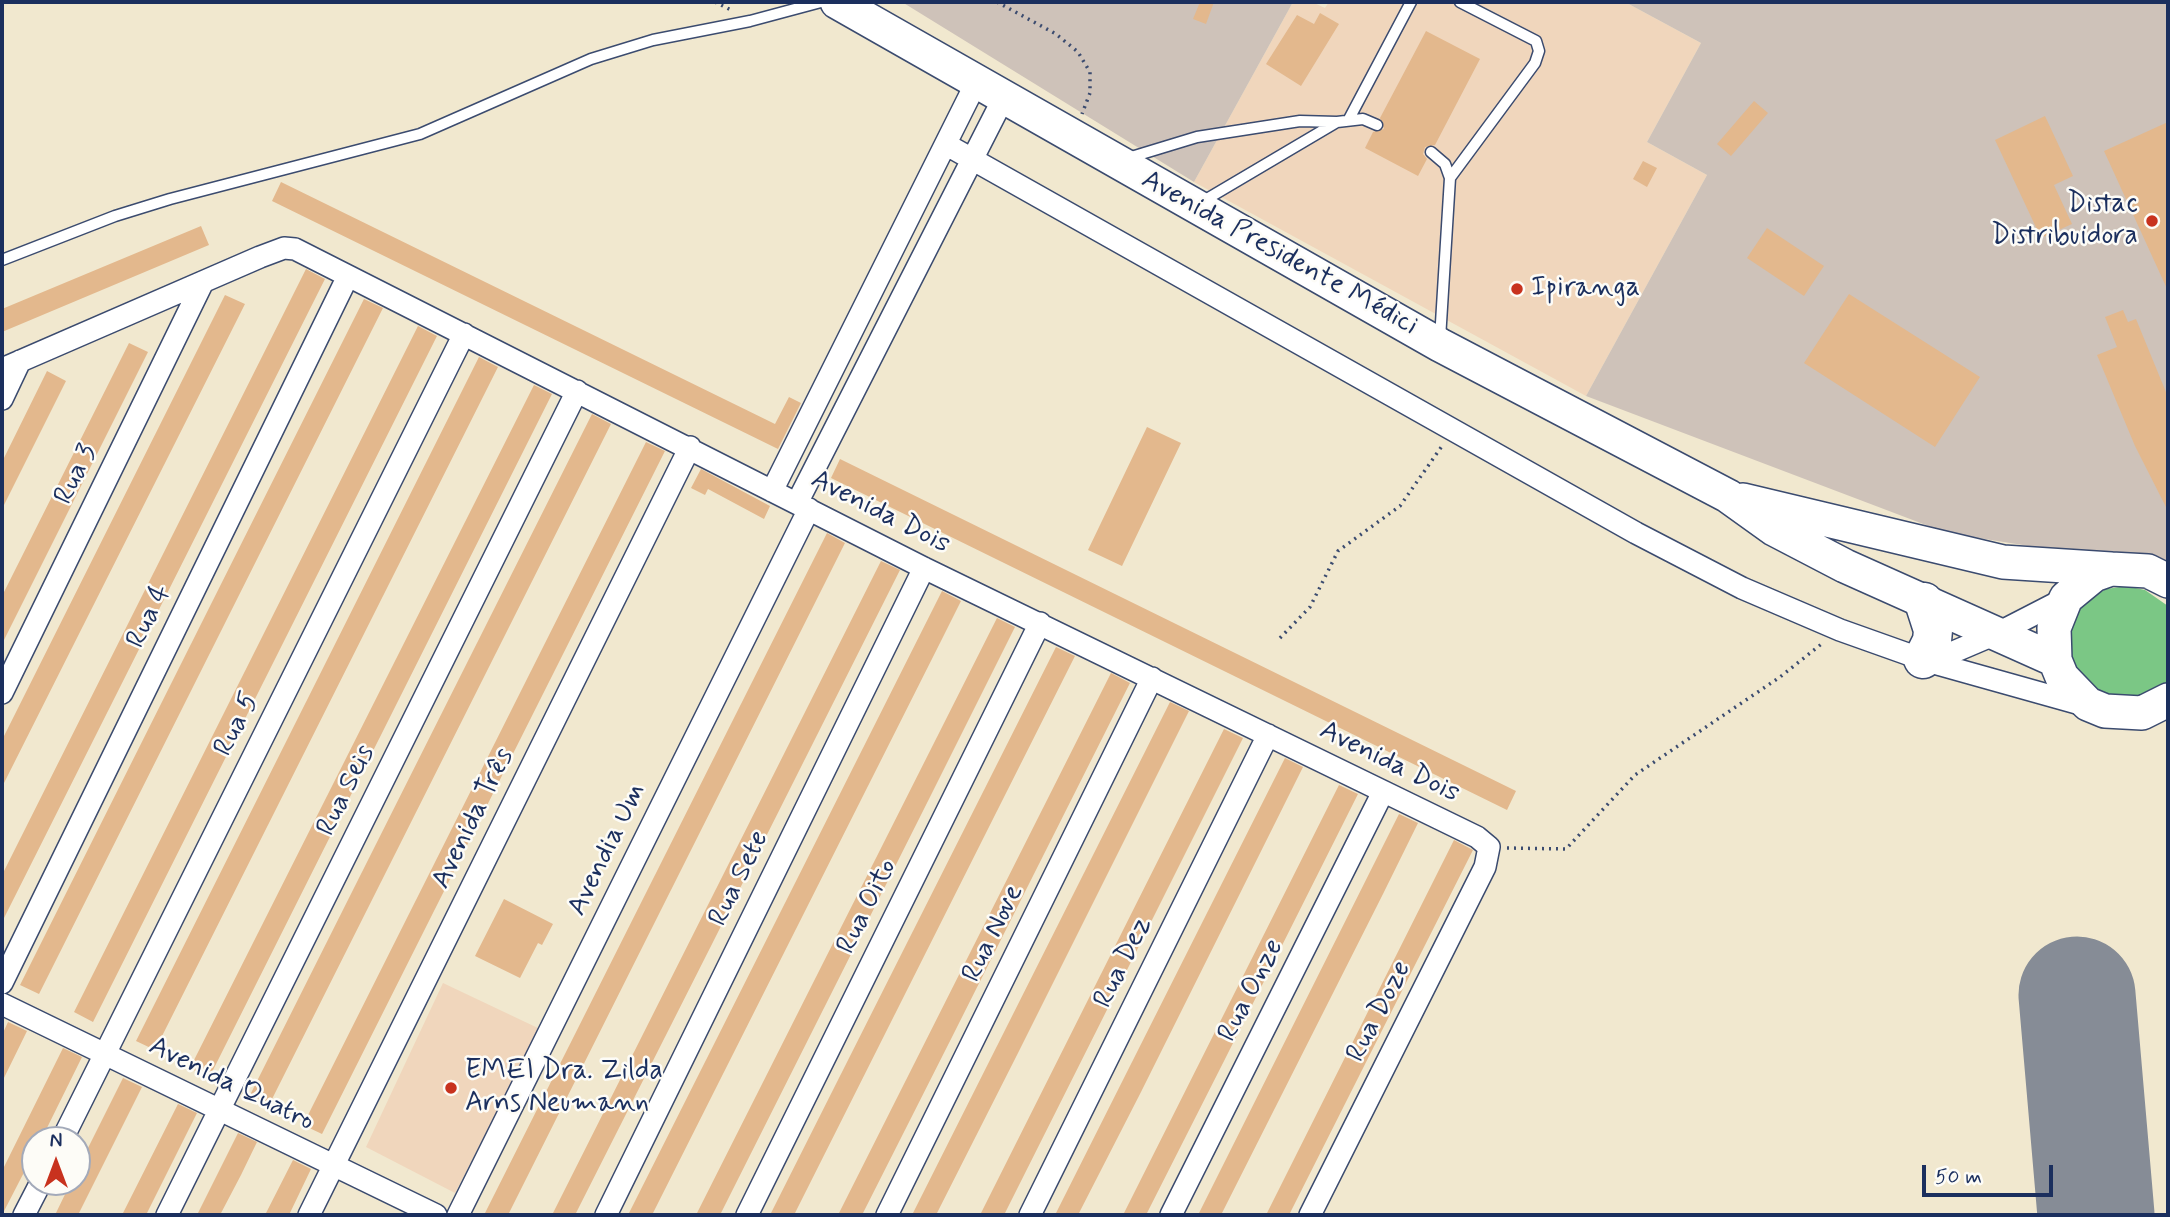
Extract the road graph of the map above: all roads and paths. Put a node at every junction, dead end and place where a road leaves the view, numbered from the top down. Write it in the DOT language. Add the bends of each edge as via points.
graph roads {
  1 [pos="821,2"];
  2 [pos="837,2"];
  3 [pos="997,2"];
  4 [pos="1411,2"];
  5 [pos="1460,2"];
  6 [pos="990,91"];
  7 [pos="1349,119"];
  8 [pos="1337,122"];
  9 [pos="1377,125"];
  10 [pos="1073,138"];
  11 [pos="947,145"];
  12 [pos="1431,152"];
  13 [pos="972,160"];
  14 [pos="1115,162"];
  15 [pos="1450,178"];
  16 [pos="1194,207"];
  17 [pos="2,260"];
  18 [pos="348,276"];
  19 [pos="203,282"];
  20 [pos="464,334"];
  21 [pos="1440,345"];
  22 [pos="11,365"];
  23 [pos="577,391"];
  24 [pos="2,399"];
  25 [pos="1453,430"];
  26 [pos="690,447"];
  27 [pos="772,491"];
  28 [pos="1728,496"];
  29 [pos="803,506"];
  30 [pos="925,568"];
  31 [pos="2111,569"];
  32 [pos="2162,574"];
  33 [pos="2066,598"];
  34 [pos="1924,602"];
  35 [pos="1040,623"];
  36 [pos="1840,630"];
  37 [pos="1997,633"];
  38 [pos="1280,638"];
  39 [pos="1926,660"];
  40 [pos="2055,660"];
  41 [pos="1152,678"];
  42 [pos="2,693"];
  43 [pos="2159,709"];
  44 [pos="2105,711"];
  45 [pos="1268,736"];
  46 [pos="1383,792"];
  47 [pos="1483,842"];
  48 [pos="2,983"];
  49 [pos="2,1004"];
  50 [pos="105,1054"];
  51 [pos="220,1110"];
  52 [pos="69,1126"];
  53 [pos="333,1167"];
  54 [pos="34,1196"];
  55 [pos="24,1215"];
  56 [pos="167,1215"];
  57 [pos="309,1215"];
  58 [pos="436,1215"];
  59 [pos="458,1215"];
  60 [pos="606,1215"];
  61 [pos="747,1215"];
  62 [pos="887,1215"];
  63 [pos="1030,1215"];
  64 [pos="1171,1215"];
  65 [pos="1310,1215"];
  1 -- 17 [label="lane" via="653,40 591,59 420,134 170,199"];
  2 -- 6 [label="main road, Avenida Presidente Médici"];
  3 -- 10 [label="path" via="1056,34 1078,52 1090,72 1090,93"];
  4 -- 7 [label="lane"];
  5 -- 15 [label="lane" via="1536,41 1539,51 1535,63"];
  6 -- 10 [label="main road, Avenida Presidente Médici"];
  6 -- 11 [label="street"];
  6 -- 13 [label="street, Avendia Um"];
  7 -- 8 [label="lane"];
  7 -- 9 [label="lane"];
  8 -- 14 [label="lane" via="1300,121 1197,137"];
  8 -- 16 [label="lane"];
  10 -- 14 [label="main road, Avenida Presidente Médici"];
  11 -- 13 [label="street"];
  11 -- 27 [label="street"];
  12 -- 15 [label="lane" via="1445,164"];
  13 -- 25 [label="street"];
  13 -- 29 [label="street, Avendia Um"];
  14 -- 16 [label="main road, Avenida Presidente Médici"];
  15 -- 21 [label="lane"];
  16 -- 21 [label="main road, Avenida Presidente Médici"];
  18 -- 19 [label="street, Avenida Dois" via="295,248 284,248"];
  18 -- 20 [label="street, Avenida Dois"];
  18 -- 48 [label="street, Rua 4"];
  19 -- 22 [label="street, Avenida Dois"];
  19 -- 42 [label="street, Rua 3"];
  20 -- 23 [label="street, Avenida Dois"];
  20 -- 50 [label="street, Rua 5"];
  21 -- 28 [label="main road, Avenida Presidente Médici"];
  22 -- 24 [label="street"];
  23 -- 26 [label="street, Avenida Dois"];
  23 -- 51 [label="street, Rua Seis"];
  25 -- 36 [label="street" via="1708,571"];
  25 -- 38 [label="path" via="1400,506 1338,551 1310,607"];
  26 -- 27 [label="street, Avenida Dois"];
  26 -- 53 [label="street, Avenida Três"];
  27 -- 29 [label="street, Avenida Dois"];
  28 -- 31 [label="main road, Avenida Presidente Médici" via="1971,556 2043,567"];
  28 -- 34 [label="main road, Avenida Presidente Médici" via="1774,529"];
  29 -- 30 [label="street, Avenida Dois"];
  29 -- 59 [label="street, Avendia Um"];
  30 -- 35 [label="street, Avenida Dois"];
  30 -- 60 [label="street, Rua Sete"];
  31 -- 32 [label="main road, Avenida Presidente Médici"];
  31 -- 33 [label="main road" via="2094,575"];
  33 -- 37 [label="street"];
  33 -- 40 [label="main road" via="2054,628"];
  34 -- 37 [label="main road, Avenida Presidente Médici"];
  34 -- 39 [label="highway" via="1933,630"];
  35 -- 41 [label="street, Avenida Dois"];
  35 -- 61 [label="street, Rua Oito"];
  36 -- 39 [label="street"];
  36 -- 47 [label="path" via="1780,677 1635,775 1566,849"];
  37 -- 39 [label="street"];
  37 -- 40 [label="main road, Avenida Presidente Médici"];
  39 -- 44 [label="street"];
  40 -- 44 [label="main road" via="2073,692"];
  41 -- 45 [label="street, Avenida Dois"];
  41 -- 62 [label="street, Rua Nove"];
  43 -- 44 [label="main road"];
  45 -- 46 [label="street, Avenida Dois"];
  45 -- 63 [label="street, Rua Dez"];
  46 -- 47 [label="street, Avenida Dois"];
  46 -- 64 [label="street, Rua Onze"];
  47 -- 65 [label="street, Rua Doze" via="1485,867"];
  49 -- 50 [label="street, Avenida Quatro"];
  50 -- 51 [label="street, Avenida Quatro"];
  50 -- 52 [label="street, Rua 5"];
  51 -- 53 [label="street, Avenida Quatro"];
  51 -- 56 [label="street, Rua Seis"];
  53 -- 57 [label="street, Avenida Três"];
  53 -- 58 [label="street, Avenida Quatro"];
  54 -- 55 [label="street"];
}
